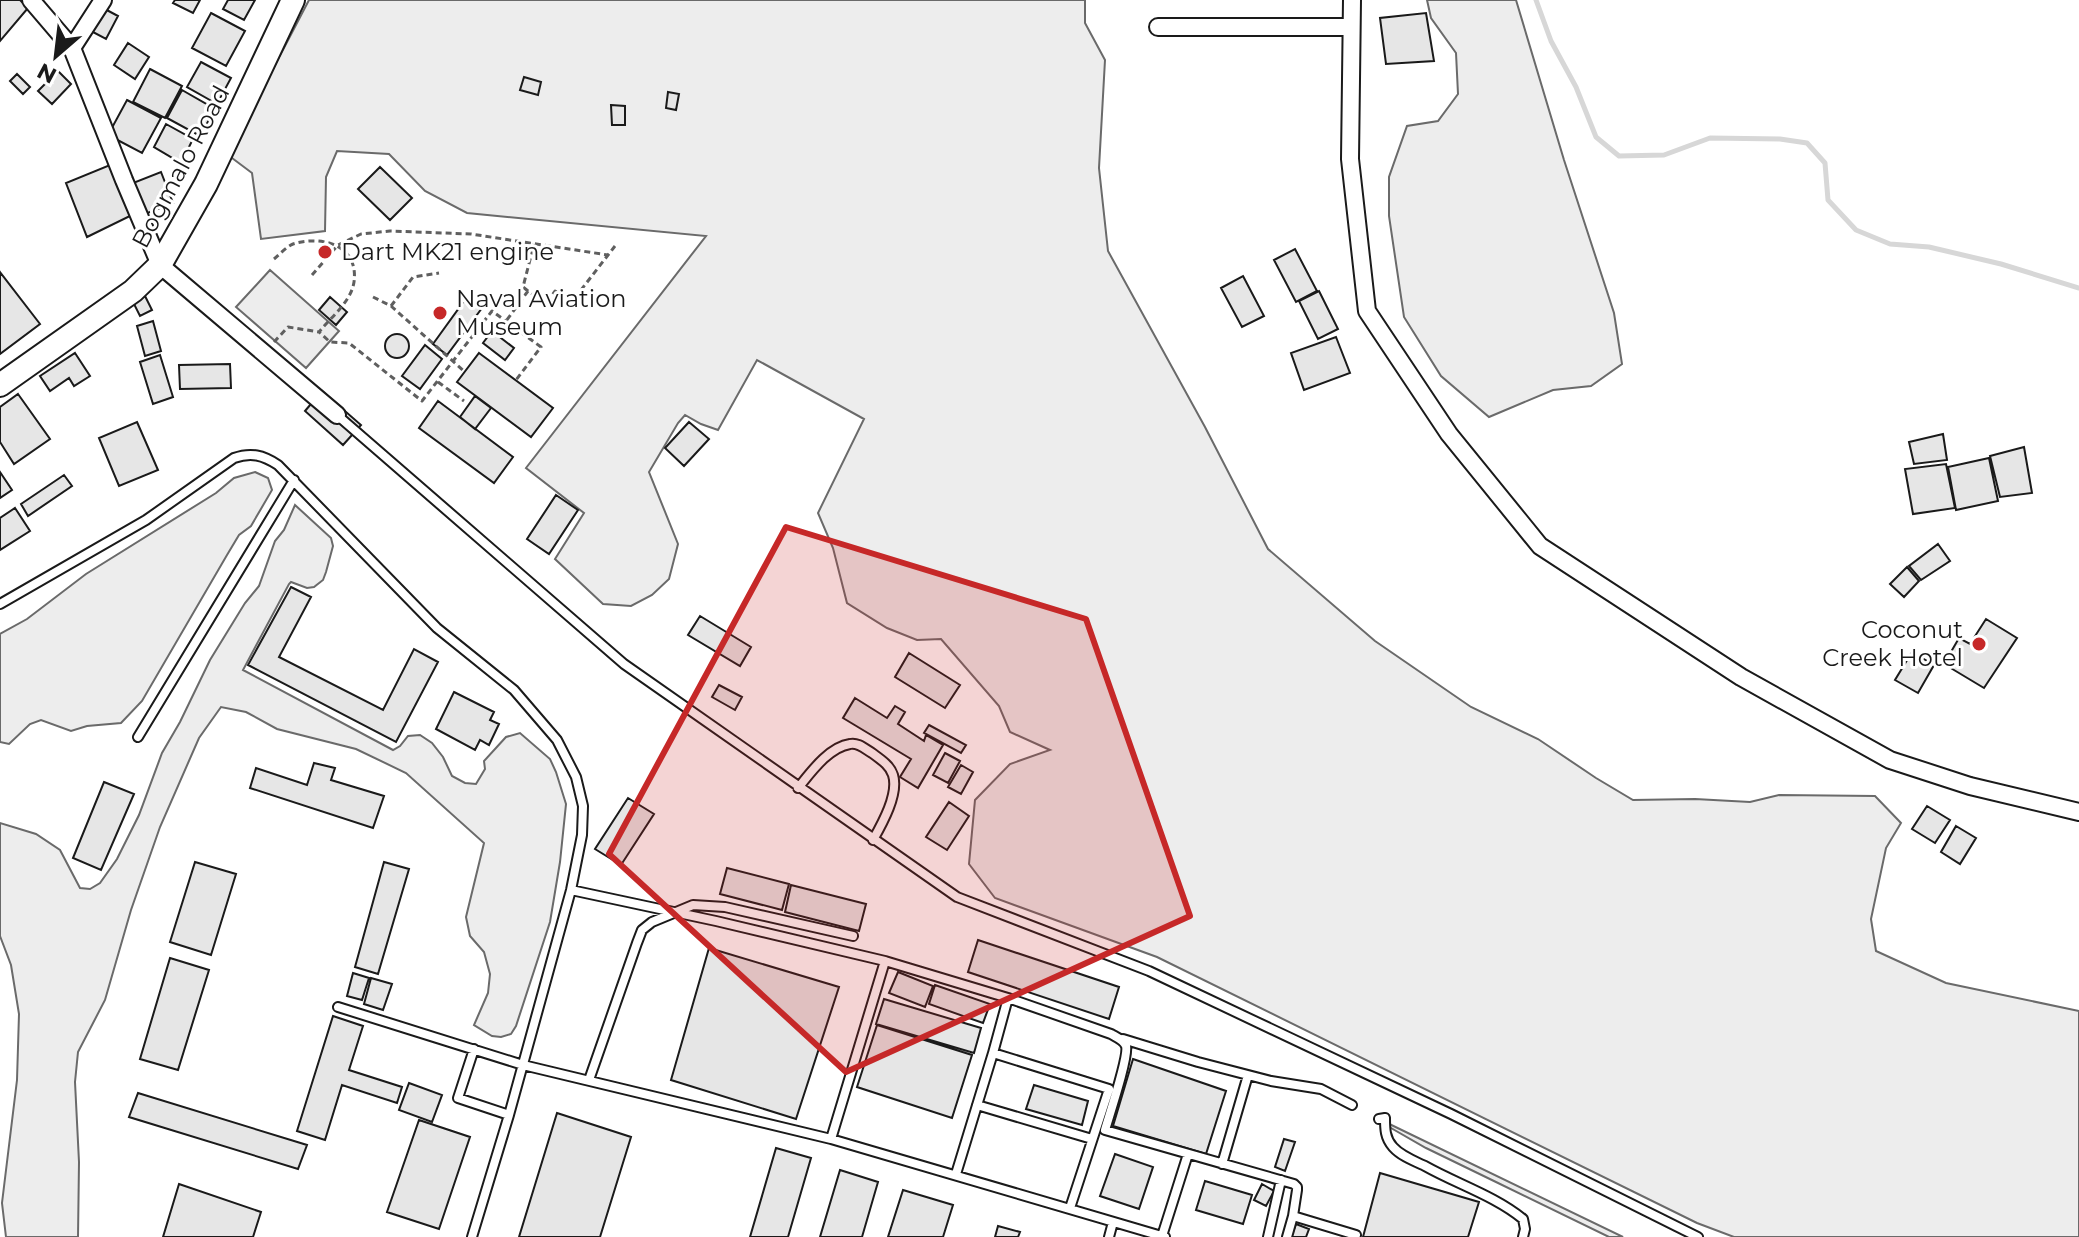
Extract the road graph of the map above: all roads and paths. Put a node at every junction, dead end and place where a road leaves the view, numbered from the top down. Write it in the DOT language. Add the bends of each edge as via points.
graph roads {
  1 [pos="31,0"];
  2 [pos="103,0"];
  3 [pos="293,0"];
  4 [pos="1352,0"];
  5 [pos="1158,27"];
  6 [pos="1351,27"];
  7 [pos="72,48"];
  8 [pos="534,244"];
  9 [pos="338,245"];
  10 [pos="615,246"];
  11 [pos="608,255"];
  12 [pos="274,259"];
  13 [pos="160,265"];
  14 [pos="439,273"];
  15 [pos="312,275"];
  16 [pos="528,291"];
  17 [pos="373,297"];
  18 [pos="391,306"];
  19 [pos="506,321"];
  20 [pos="501,328"];
  21 [pos="319,332"];
  22 [pos="263,353"];
  23 [pos="453,361"];
  24 [pos="465,372"];
  25 [pos="516,380"];
  26 [pos="437,381"];
  27 [pos="0,385"];
  28 [pos="464,401"];
  29 [pos="337,415"];
  30 [pos="294,480"];
  31 [pos="0,604"];
  32 [pos="138,737"];
  33 [pos="798,788"];
  34 [pos="2079,812"];
  35 [pos="873,840"];
  36 [pos="571,890"];
  37 [pos="675,913"];
  38 [pos="853,936"];
  39 [pos="885,961"];
  40 [pos="1008,998"];
  41 [pos="338,1007"];
  42 [pos="1118,1037"];
  43 [pos="474,1049"];
  44 [pos="993,1053"];
  45 [pos="523,1065"];
  46 [pos="1248,1075"];
  47 [pos="589,1080"];
  48 [pos="977,1105"];
  49 [pos="1352,1105"];
  50 [pos="509,1115"];
  51 [pos="1379,1119"];
  52 [pos="831,1139"];
  53 [pos="1092,1139"];
  54 [pos="1188,1154"];
  55 [pos="1222,1164"];
  56 [pos="956,1174"];
  57 [pos="1281,1180"];
  58 [pos="1070,1208"];
  59 [pos="1293,1216"];
  60 [pos="1113,1222"];
  61 [pos="472,1237"];
  62 [pos="1109,1237"];
  63 [pos="1164,1237"];
  64 [pos="1268,1237"];
  65 [pos="1287,1237"];
  66 [pos="1355,1237"];
  67 [pos="1523,1237"];
  68 [pos="1698,1237"];
  1 -- 7 [label="street"];
  2 -- 7 [label="street"];
  3 -- 13 [label="street, Bogmalo Road" via="206,184"];
  4 -- 6 [label="street"];
  5 -- 6 [label="street"];
  6 -- 34 [label="street" via="1350,159 1367,311 1449,434 1540,546 1741,677 1890,760"];
  7 -- 13 [label="street"];
  8 -- 9 [label="path" via="471,234 390,231 361,234"];
  8 -- 11 [label="path"];
  8 -- 16 [label="path" via="523,287"];
  9 -- 12 [label="path" via="315,240 290,245"];
  9 -- 15 [label="path"];
  9 -- 21 [label="path" via="353,266 354,282 349,298"];
  10 -- 11 [label="path"];
  11 -- 16 [label="path" via="571,303 555,291 546,304"];
  13 -- 22 [label="street"];
  13 -- 27 [label="street, Bogmalo Road" via="133,291"];
  14 -- 18 [label="path" via="413,277"];
  16 -- 19 [label="path"];
  17 -- 18 [label="path"];
  18 -- 23 [label="path"];
  19 -- 20 [label="path"];
  19 -- 23 [label="path" via="492,311"];
  19 -- 25 [label="path" via="541,347"];
  21 -- 22 [label="path" via="288,327"];
  21 -- 26 [label="path" via="330,342 349,343 422,401"];
  22 -- 29 [label="street"];
  23 -- 24 [label="path"];
  23 -- 26 [label="path"];
  26 -- 28 [label="path"];
  29 -- 33 [label="lane" via="624,664"];
  30 -- 31 [label="lane" via="268,458 234,458 146,520"];
  30 -- 32 [label="lane"];
  30 -- 36 [label="lane" via="437,628 514,690 557,740 576,777 583,806"];
  33 -- 35 [label="lane"];
  33 -- 35 [label="lane" via="824,757 859,744 883,761 895,786"];
  35 -- 68 [label="lane" via="957,897 1149,971"];
  36 -- 37 [label="lane"];
  36 -- 45 [label="lane"];
  37 -- 38 [label="lane" via="693,905 725,907"];
  37 -- 39 [label="lane"];
  37 -- 47 [label="lane" via="642,930"];
  39 -- 40 [label="lane"];
  39 -- 52 [label="lane"];
  40 -- 42 [label="lane"];
  40 -- 44 [label="lane"];
  41 -- 43 [label="lane"];
  42 -- 46 [label="lane"];
  42 -- 54 [label="lane" via="1127,1048 1105,1130"];
  43 -- 45 [label="lane"];
  43 -- 50 [label="lane" via="458,1098"];
  44 -- 48 [label="lane"];
  44 -- 53 [label="lane" via="1109,1089"];
  45 -- 47 [label="lane"];
  45 -- 50 [label="lane"];
  46 -- 49 [label="lane" via="1321,1089"];
  46 -- 55 [label="lane"];
  47 -- 52 [label="lane"];
  48 -- 53 [label="lane"];
  48 -- 56 [label="lane"];
  50 -- 61 [label="lane"];
  51 -- 67 [label="lane" via="1385,1118 1385,1134 1401,1154 1523,1219"];
  52 -- 56 [label="lane"];
  53 -- 58 [label="lane"];
  54 -- 55 [label="lane"];
  54 -- 63 [label="lane"];
  55 -- 57 [label="lane"];
  56 -- 58 [label="lane"];
  57 -- 59 [label="lane" via="1297,1187"];
  57 -- 64 [label="lane"];
  58 -- 60 [label="lane"];
  59 -- 65 [label="lane"];
  59 -- 66 [label="lane"];
  60 -- 62 [label="lane"];
  60 -- 63 [label="lane"];
}
